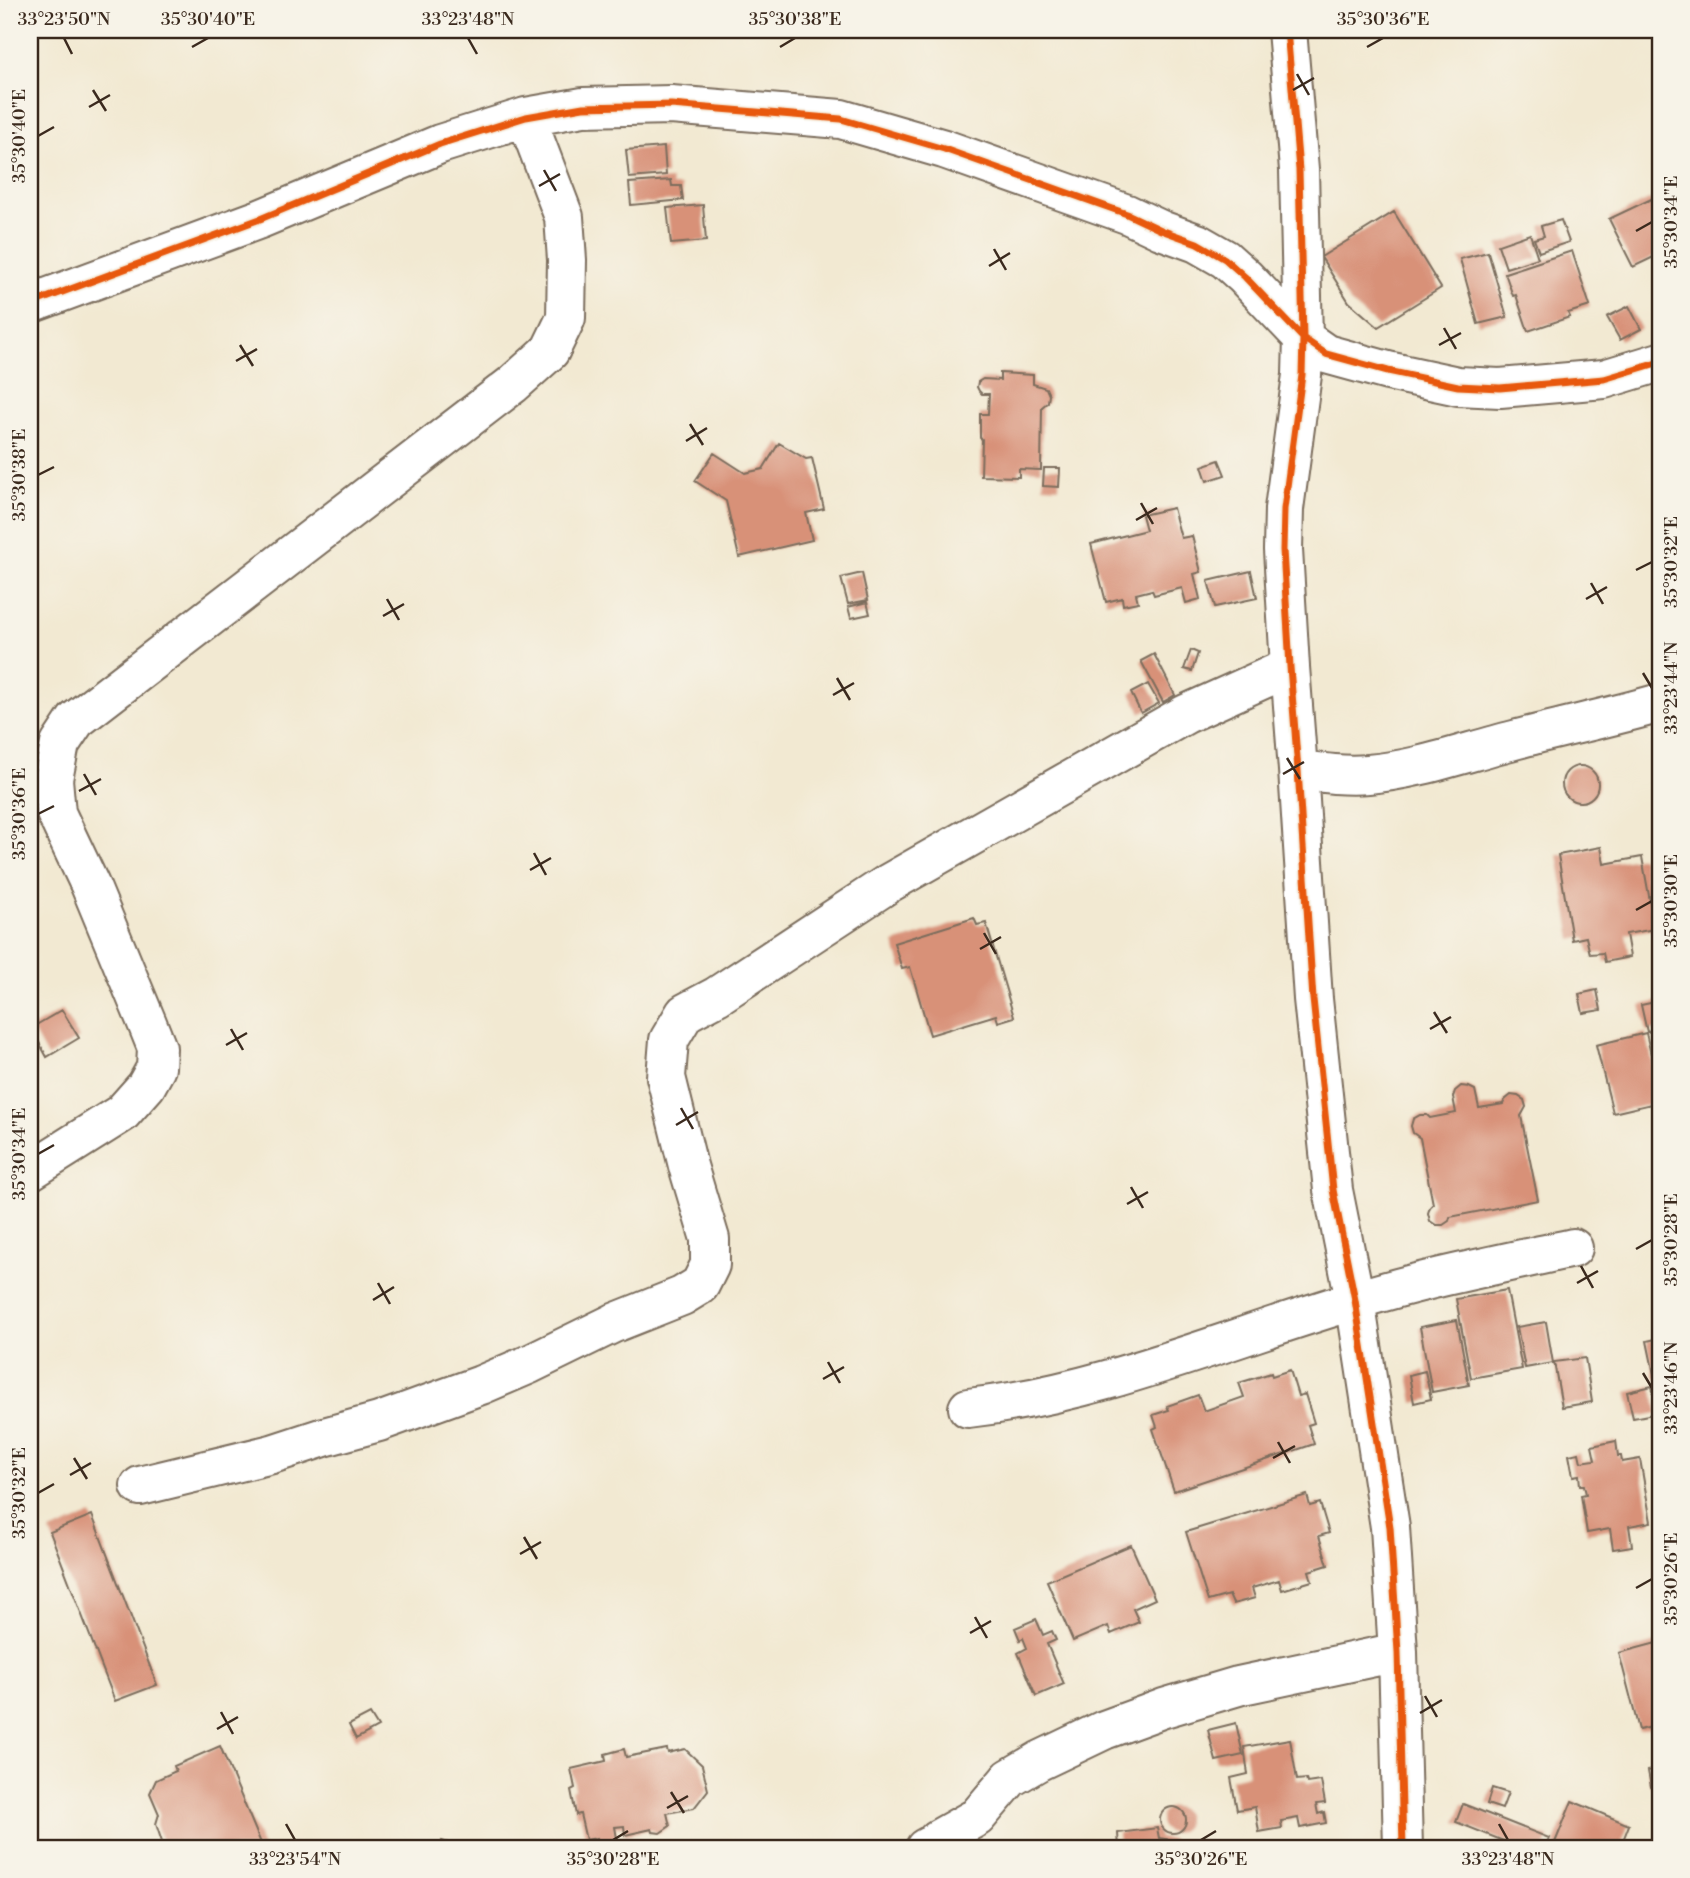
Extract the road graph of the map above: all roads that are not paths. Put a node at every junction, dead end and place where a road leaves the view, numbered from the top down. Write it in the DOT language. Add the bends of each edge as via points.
graph roads {
  1 [pos="1287,30"];
  2 [pos="526,117"];
  3 [pos="30,304"];
  4 [pos="1303,338"];
  5 [pos="1660,362"];
  6 [pos="1290,667"];
  7 [pos="1660,703"];
  8 [pos="1298,770"];
  9 [pos="30,1171"];
  10 [pos="1573,1248"];
  11 [pos="1355,1300"];
  12 [pos="968,1408"];
  13 [pos="141,1486"];
  14 [pos="1398,1652"];
  15 [pos="925,1848"];
  16 [pos="1403,1848"];
  1 -- 4 [label="street" via="1299,170"];
  2 -- 3 [label="street" via="440,144 260,219"];
  2 -- 4 [label="street" via="583,107 671,105 841,119 944,149 1197,243 1225,259"];
  2 -- 9 [label="street" via="564,217 566,318 550,351 76,720 60,744 53,779 56,813 157,1048 156,1068 122,1113"];
  4 -- 5 [label="street" via="1326,354 1458,386 1500,388 1604,379"];
  4 -- 6 [label="street" via="1284,509"];
  6 -- 8 [label="street"];
  6 -- 13 [label="street" via="1186,714 901,876 685,1013 669,1040 666,1077 709,1239 710,1265 700,1285 493,1380 379,1422"];
  7 -- 8 [label="street" via="1413,767 1368,774"];
  8 -- 11 [label="street" via="1313,999 1334,1190"];
  10 -- 11 [label="street"];
  11 -- 12 [label="street" via="1106,1381 1009,1404"];
  11 -- 14 [label="street" via="1390,1527"];
  14 -- 15 [label="street" via="1238,1686 1104,1730 1010,1778 977,1817"];
  14 -- 16 [label="street"];
}
